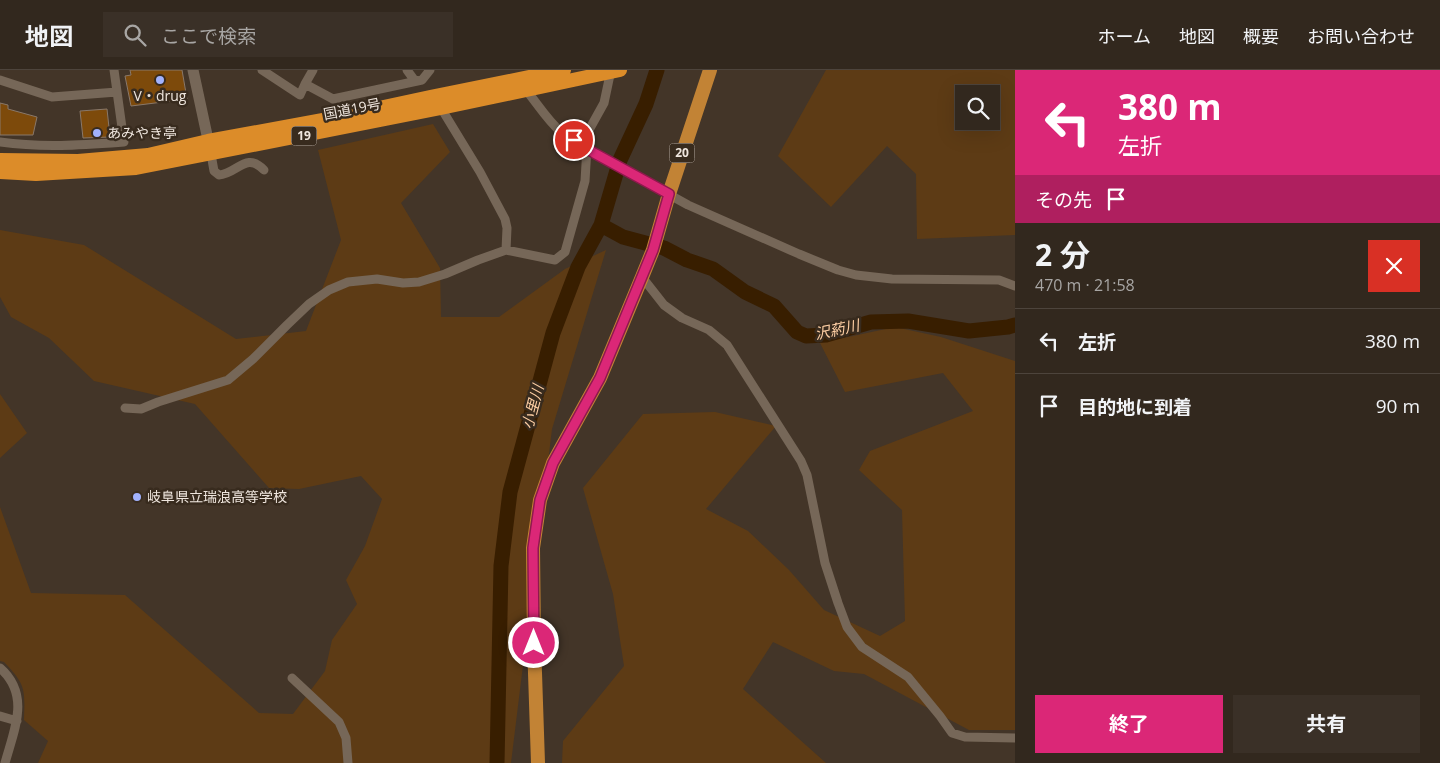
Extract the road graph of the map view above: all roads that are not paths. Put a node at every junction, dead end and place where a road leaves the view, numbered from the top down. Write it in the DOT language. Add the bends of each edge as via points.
graph roads {
  1 [pos="114,70"];
  2 [pos="193,70"];
  3 [pos="262,70"];
  4 [pos="313,70"];
  5 [pos="407,70"];
  6 [pos="430,70"];
  7 [pos="564,70"];
  8 [pos="620,70"];
  9 [pos="710,70"];
  10 [pos="608,72"];
  11 [pos="0,80"];
  12 [pos="522,80"];
  13 [pos="415,81"];
  14 [pos="306,84"];
  15 [pos="117,92"];
  16 [pos="441,108"];
  17 [pos="0,142"];
  18 [pos="586,147"];
  19 [pos="210,148"];
  20 [pos="0,160"];
  21 [pos="264,170"];
  22 [pos="0,172"];
  23 [pos="669,194"];
  24 [pos="506,250"];
  25 [pos="642,277"];
  26 [pos="1015,286"];
  27 [pos="125,408"];
  28 [pos="0,668"];
  29 [pos="292,678"];
  30 [pos="0,716"];
  31 [pos="17,721"];
  32 [pos="1015,738"];
  33 [pos="5,763"];
  34 [pos="348,763"];
  35 [pos="538,763"];
  1 -- 15 [label="street"];
  2 -- 19 [label="street"];
  3 -- 14 [label="street" via="300,95"];
  4 -- 14 [label="street"];
  5 -- 13 [label="street"];
  6 -- 13 [label="street" via="422,80"];
  7 -- 12 [label="highway, 国道19号 / 19"];
  8 -- 10 [label="highway, 国道19号"];
  9 -- 23 [label="main road, 20"];
  10 -- 12 [label="highway, 国道19号 / 19"];
  10 -- 18 [label="street" via="604,103 589,130"];
  11 -- 15 [label="street" via="52,97"];
  12 -- 16 [label="highway, 国道19号 / 19"];
  12 -- 18 [label="street" via="562,132"];
  12 -- 19 [label="highway, 国道19号 / 19" via="323,120"];
  13 -- 14 [label="street" via="333,99"];
  15 -- 17 [label="street" via="124,142 74,146"];
  16 -- 19 [label="highway, 国道19号 / 19"];
  16 -- 24 [label="street" via="505,219"];
  18 -- 23 [label="street"];
  18 -- 24 [label="street" via="585,182 565,252 555,260"];
  19 -- 20 [label="highway, 国道19号 / 19" via="78,161"];
  19 -- 21 [label="street" via="216,174 223,175 249,162 260,165"];
  19 -- 22 [label="highway, 国道19号 / 19" via="136,168 36,174"];
  23 -- 25 [label="main road, 20"];
  23 -- 26 [label="street" via="799,254 856,275 892,279 999,280"];
  24 -- 27 [label="street" via="419,282 348,282 309,304 228,380 141,409"];
  25 -- 32 [label="street" via="664,306 709,330 728,345 801,461 838,603 847,627 862,646 908,677 952,733 965,737"];
  25 -- 35 [label="main road, 20" via="600,378 553,463 540,500 533,548"];
  28 -- 31 [label="street" via="18,695"];
  29 -- 34 [label="street" via="339,722 346,738"];
  30 -- 31 [label="street"];
  31 -- 33 [label="street"];
}
